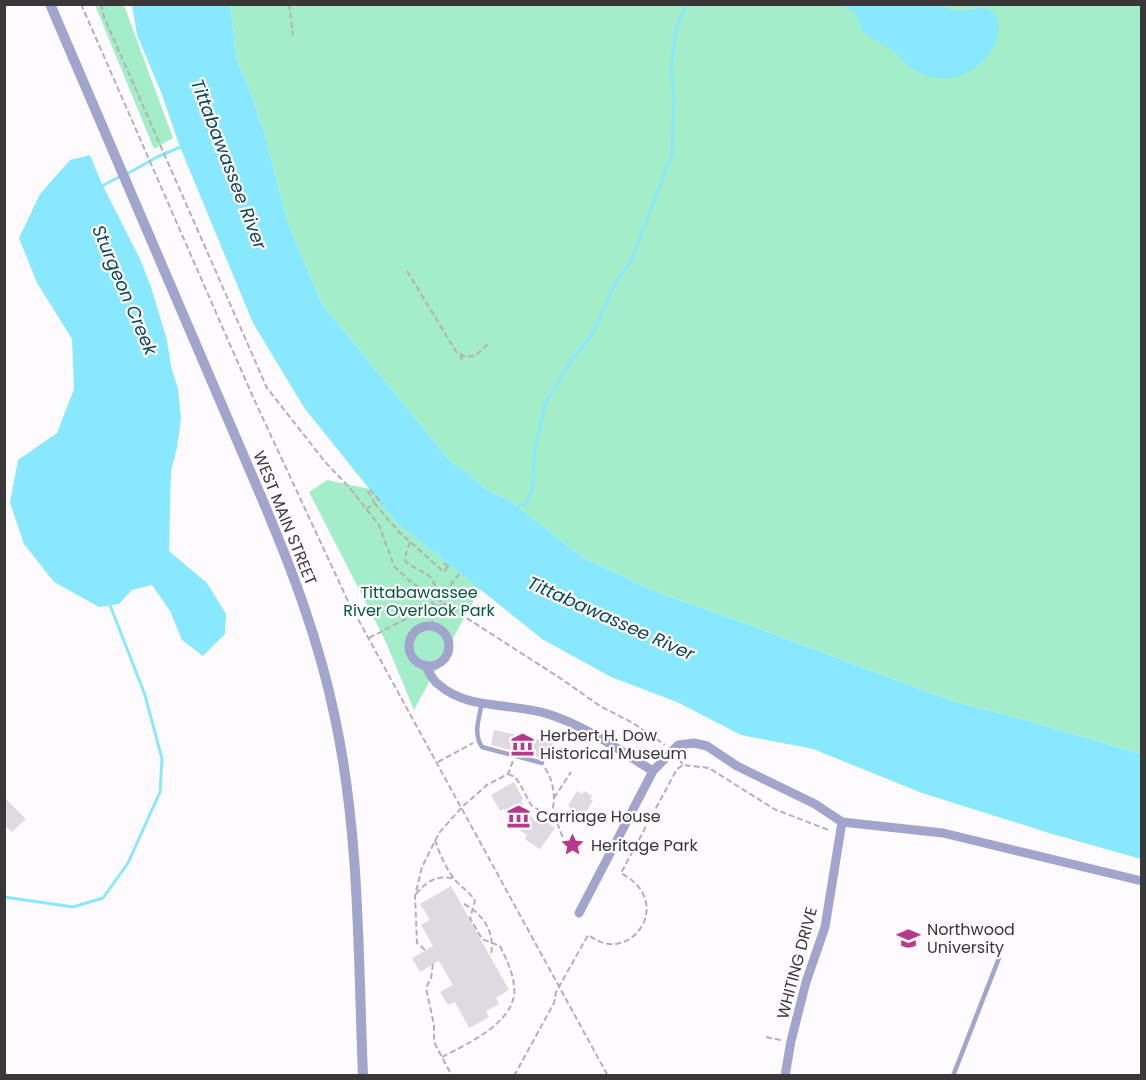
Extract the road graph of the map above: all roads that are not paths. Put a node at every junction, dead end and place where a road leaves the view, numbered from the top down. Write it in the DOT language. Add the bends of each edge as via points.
graph roads {
  1 [pos="50,4"];
  2 [pos="425,665"];
  3 [pos="482,703"];
  4 [pos="542,763"];
  5 [pos="653,771"];
  6 [pos="842,822"];
  7 [pos="1142,881"];
  8 [pos="579,913"];
  9 [pos="999,958"];
  10 [pos="363,1076"];
  11 [pos="785,1076"];
  12 [pos="953,1076"];
  1 -- 10 [label="street, WEST MAIN STREET" via="288,560 317,645 342,750 354,845"];
  2 -- 2 [label="street" via="438,664 449,648 442,631 431,626 416,631 409,645 412,656"];
  2 -- 3 [label="street" via="436,684 459,697"];
  3 -- 4 [label="lane" via="477,726 482,747"];
  3 -- 5 [label="street" via="546,713 577,725"];
  5 -- 6 [label="street" via="678,745 694,743 815,804"];
  5 -- 8 [label="street"];
  6 -- 7 [label="street" via="943,833"];
  6 -- 11 [label="street, WHITING DRIVE" via="825,927 806,982"];
  9 -- 12 [label="lane"];
}
